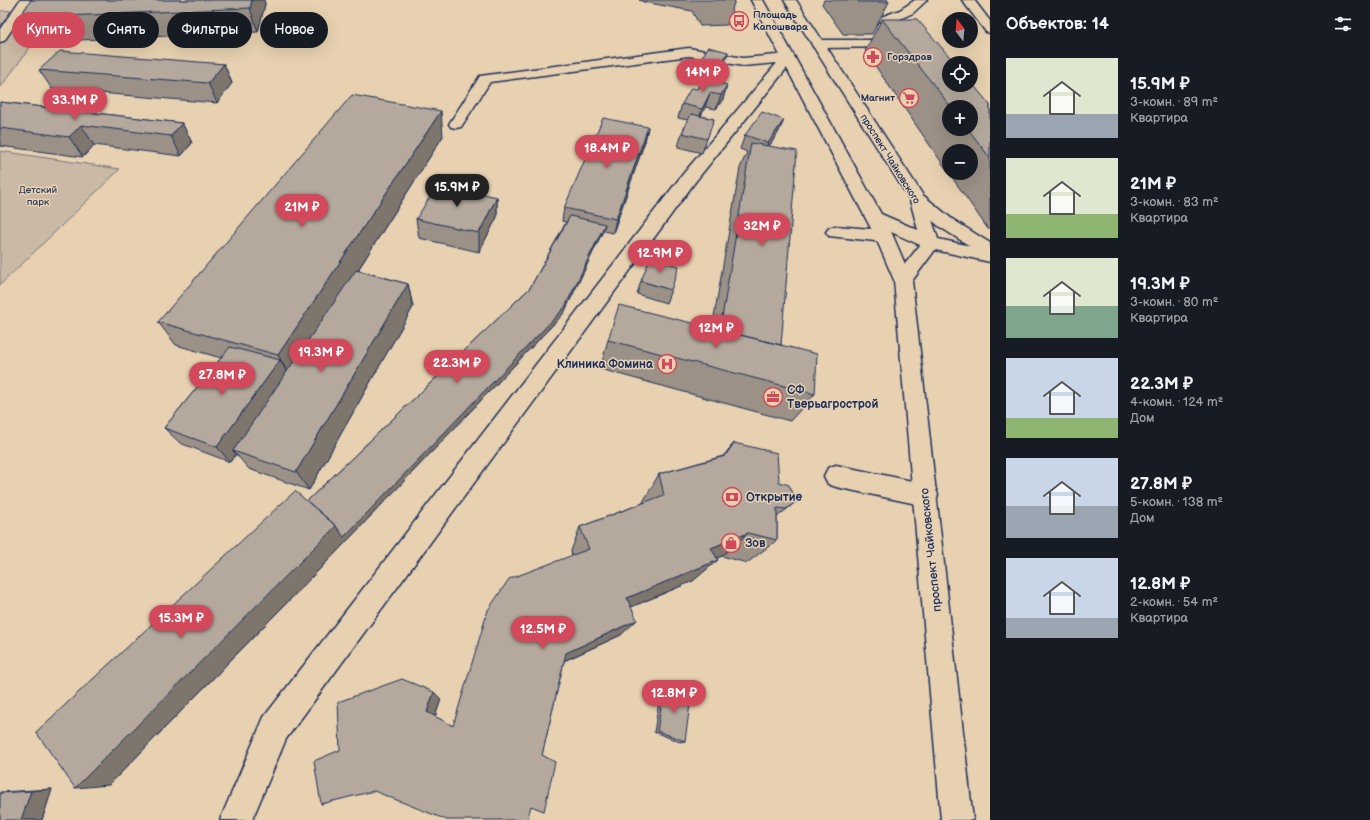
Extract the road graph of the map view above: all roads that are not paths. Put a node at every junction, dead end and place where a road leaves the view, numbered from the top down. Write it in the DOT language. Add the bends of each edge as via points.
graph roads {
  1 [pos="26,0"];
  2 [pos="921,0"];
  3 [pos="968,0"];
  4 [pos="756,1"];
  5 [pos="791,1"];
  6 [pos="990,30"];
  7 [pos="0,38"];
  8 [pos="818,44"];
  9 [pos="788,58"];
  10 [pos="456,124"];
  11 [pos="918,200"];
  12 [pos="875,218"];
  13 [pos="835,232"];
  14 [pos="884,236"];
  15 [pos="930,243"];
  16 [pos="990,251"];
  17 [pos="990,256"];
  18 [pos="903,280"];
  19 [pos="836,476"];
  20 [pos="926,495"];
  21 [pos="236,820"];
  22 [pos="957,820"];
  1 -- 7 [label="main road"];
  2 -- 8 [label="main road" via="912,9 885,20 905,46"];
  3 -- 6 [label="main road"];
  4 -- 9 [label="main road, проспект Чайковского"];
  5 -- 8 [label="main road, проспект Чайковского"];
  8 -- 11 [label="main road, проспект Чайковского"];
  9 -- 10 [label="main road" via="743,62 689,52 485,79"];
  9 -- 12 [label="main road, проспект Чайковского"];
  9 -- 21 [label="main road" via="689,178 275,728"];
  11 -- 15 [label="main road, проспект Чайковского"];
  11 -- 16 [label="main road" via="951,227"];
  12 -- 14 [label="main road, проспект Чайковского"];
  12 -- 15 [label="main road"];
  13 -- 14 [label="main road"];
  14 -- 18 [label="main road, проспект Чайковского"];
  15 -- 17 [label="main road"];
  15 -- 18 [label="main road"];
  18 -- 20 [label="main road, проспект Чайковского"];
  19 -- 20 [label="main road"];
  20 -- 22 [label="main road, проспект Чайковского"];
}
